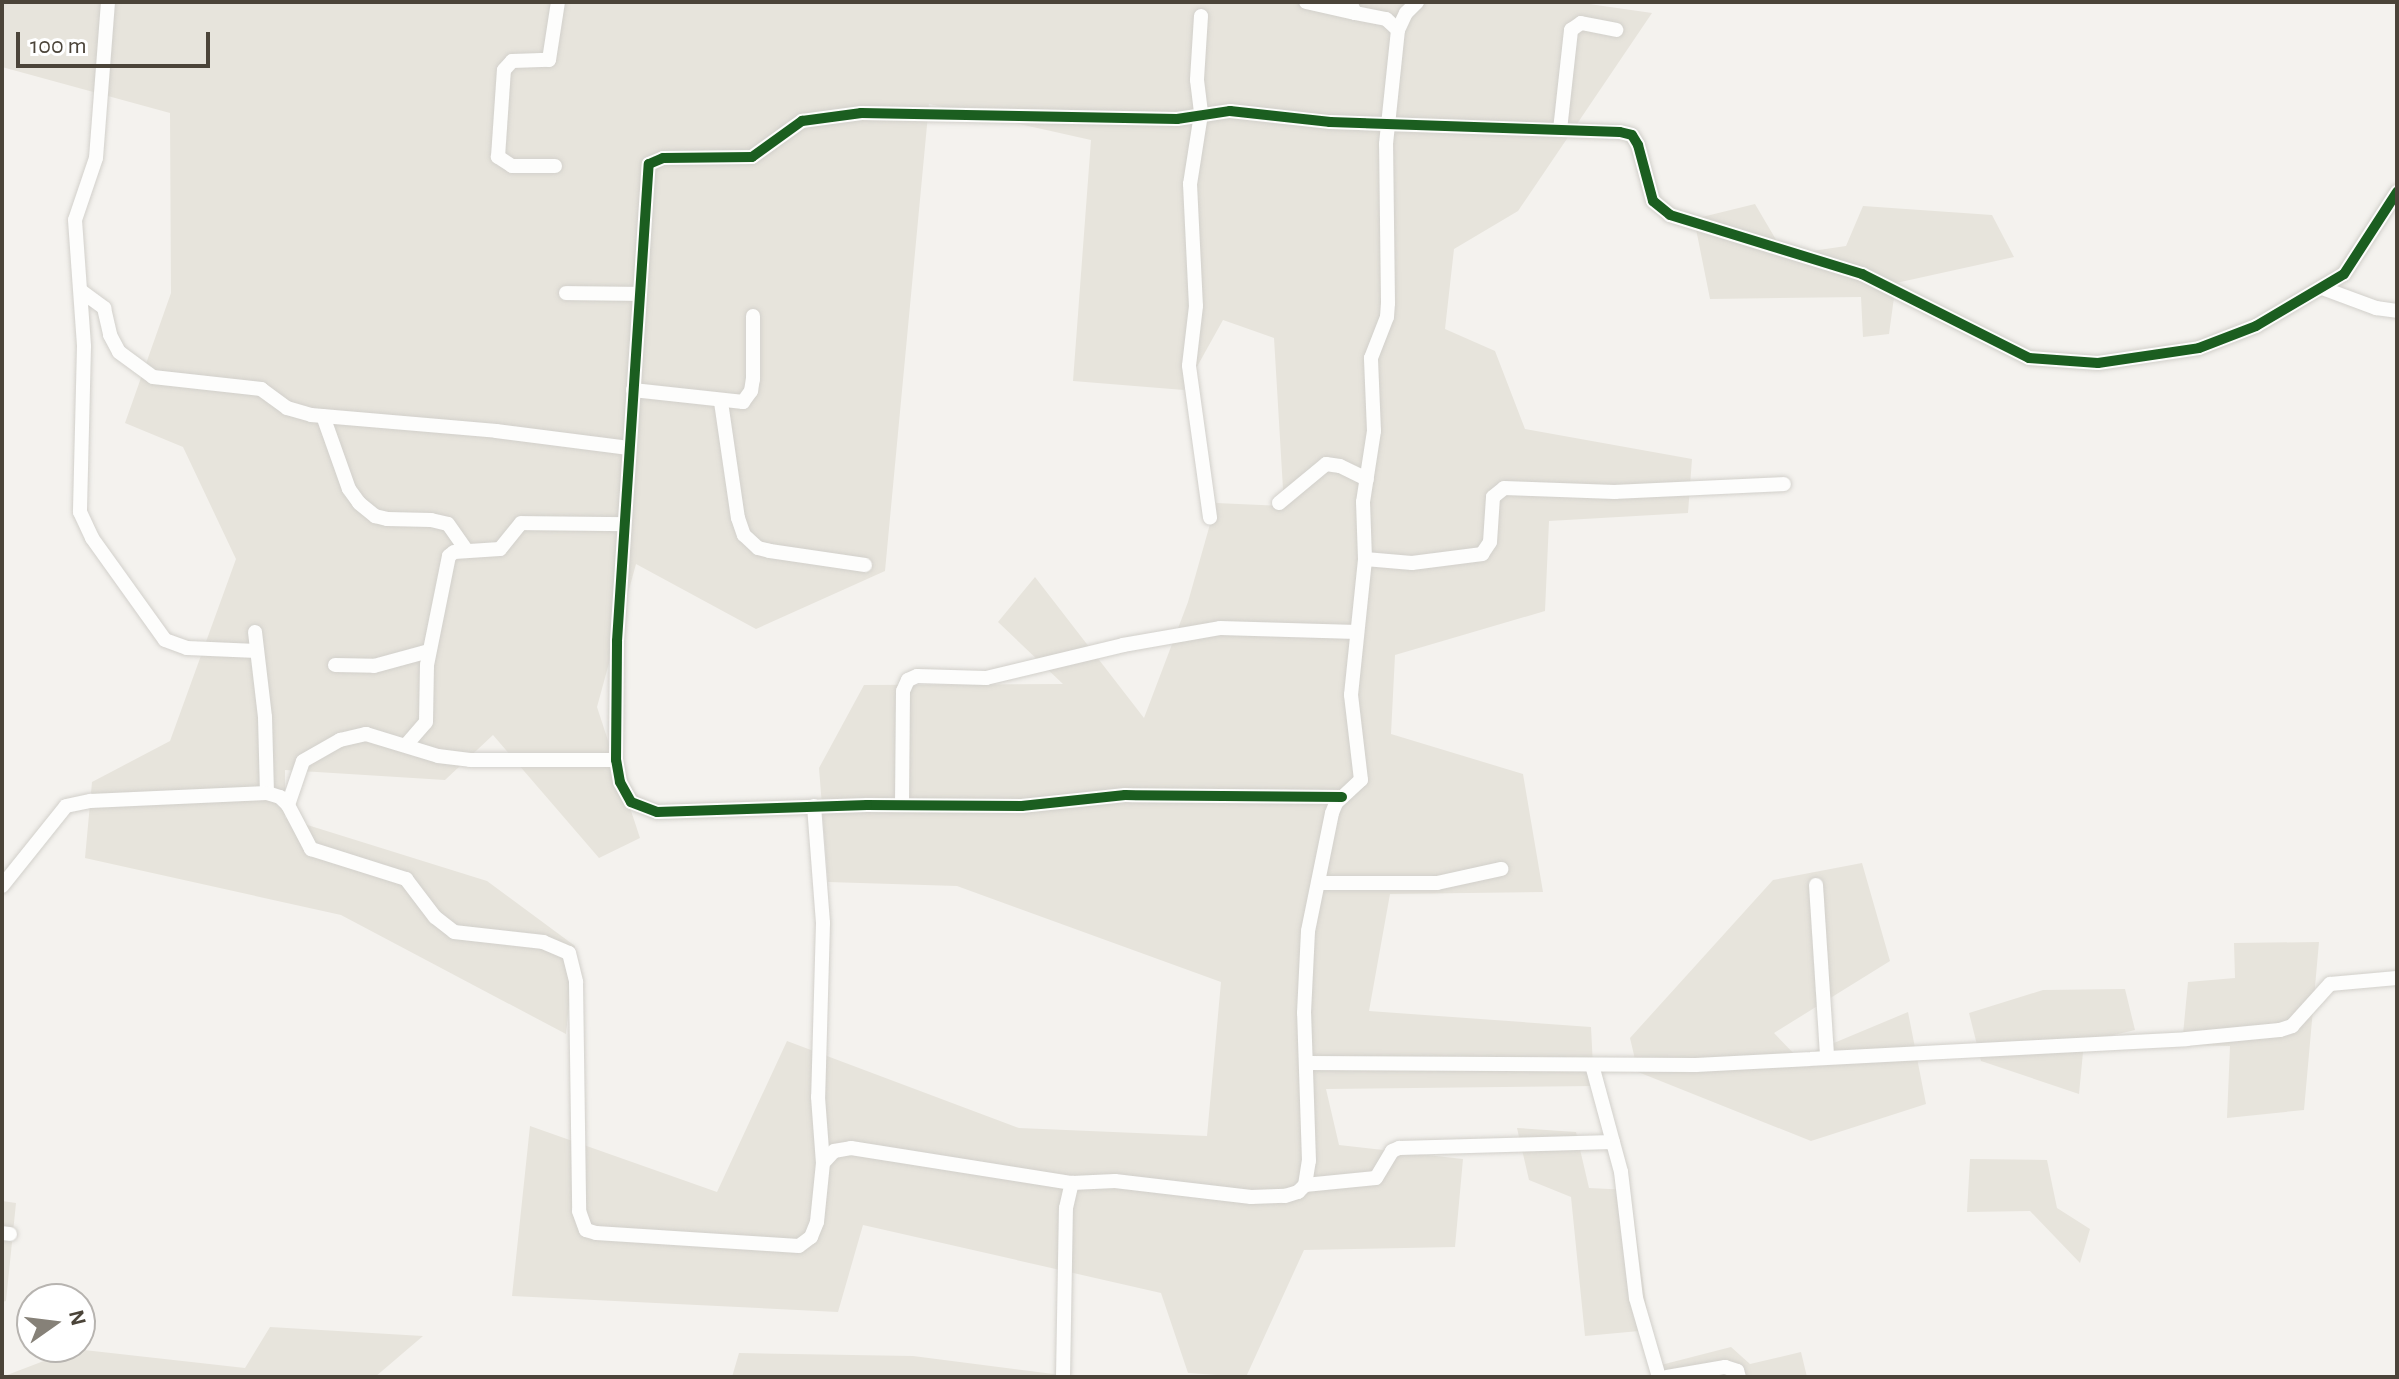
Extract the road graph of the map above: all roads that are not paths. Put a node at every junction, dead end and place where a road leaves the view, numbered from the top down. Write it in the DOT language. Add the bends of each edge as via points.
graph roads {
  1 [pos="108,2"];
  2 [pos="558,2"];
  3 [pos="1306,2"];
  4 [pos="1417,2"];
  5 [pos="1353,8"];
  6 [pos="1201,16"];
  7 [pos="1398,30"];
  8 [pos="1616,30"];
  9 [pos="1201,114"];
  10 [pos="1388,123"];
  11 [pos="1560,130"];
  12 [pos="555,166"];
  13 [pos="2397,192"];
  14 [pos="2322,288"];
  15 [pos="81,291"];
  16 [pos="566,293"];
  17 [pos="639,294"];
  18 [pos="2397,311"];
  19 [pos="753,316"];
  20 [pos="633,390"];
  21 [pos="721,402"];
  22 [pos="323,416"];
  23 [pos="629,448"];
  24 [pos="1367,479"];
  25 [pos="1784,484"];
  26 [pos="1279,503"];
  27 [pos="1210,518"];
  28 [pos="624,524"];
  29 [pos="467,551"];
  30 [pos="1365,559"];
  31 [pos="865,565"];
  32 [pos="255,632"];
  33 [pos="1357,632"];
  34 [pos="257,651"];
  35 [pos="429,651"];
  36 [pos="335,665"];
  37 [pos="406,745"];
  38 [pos="616,760"];
  39 [pos="267,793"];
  40 [pos="1342,797"];
  41 [pos="288,805"];
  42 [pos="902,805"];
  43 [pos="814,806"];
  44 [pos="1501,869"];
  45 [pos="1318,883"];
  46 [pos="1816,885"];
  47 [pos="2,886"];
  48 [pos="2397,978"];
  49 [pos="1827,1056"];
  50 [pos="1307,1063"];
  51 [pos="1592,1065"];
  52 [pos="1613,1142"];
  53 [pos="823,1163"];
  54 [pos="1072,1183"];
  55 [pos="1305,1185"];
  56 [pos="1063,1377"];
  57 [pos="1659,1377"];
  58 [pos="1667,1377"];
  59 [pos="1739,1377"];
  1 -- 15 [label="street" via="96,158 75,220"];
  2 -- 12 [label="street" via="549,60 512,61 504,70 498,157 512,166"];
  3 -- 5 [label="street"];
  4 -- 7 [label="street"];
  5 -- 7 [label="street" via="1386,19"];
  6 -- 9 [label="street"];
  7 -- 10 [label="street"];
  8 -- 11 [label="street" via="1581,23 1571,30"];
  9 -- 10 [label="street" via="1230,111"];
  9 -- 17 [label="street" via="1177,119 861,113 802,121 752,157 655,159 647,174"];
  9 -- 27 [label="street" via="1190,184 1196,306 1189,366"];
  10 -- 11 [label="street"];
  10 -- 24 [label="street" via="1388,303 1371,358 1374,431"];
  11 -- 14 [label="street" via="1632,135 1653,201 1670,215 1862,274 2015,353 2039,360 2098,363 2199,348 2242,334"];
  13 -- 14 [label="street" via="2351,268"];
  14 -- 18 [label="street"];
  15 -- 22 [label="street" via="104,308 113,344 144,372 163,379 261,389 287,408"];
  15 -- 34 [label="street" via="78,498 85,525 165,640 187,648"];
  16 -- 17 [label="street"];
  17 -- 20 [label="street"];
  19 -- 21 [label="street" via="751,391 743,402"];
  20 -- 21 [label="street"];
  20 -- 23 [label="street"];
  21 -- 31 [label="street" via="744,535 770,551"];
  22 -- 23 [label="street"];
  22 -- 29 [label="street" via="359,503 387,519 448,524"];
  23 -- 28 [label="street"];
  24 -- 26 [label="street" via="1326,464"];
  24 -- 30 [label="street"];
  25 -- 30 [label="street" via="1615,492 1504,488 1493,497 1490,542 1482,554 1412,563"];
  28 -- 29 [label="street" via="530,521 515,528 500,549"];
  28 -- 38 [label="street"];
  29 -- 35 [label="street" via="454,552 446,563"];
  30 -- 33 [label="street"];
  32 -- 34 [label="street"];
  33 -- 40 [label="street" via="1351,695 1361,780"];
  33 -- 42 [label="street" via="1220,628 986,678 917,676 903,691"];
  34 -- 39 [label="street"];
  35 -- 36 [label="street" via="374,666"];
  35 -- 37 [label="street" via="426,722"];
  37 -- 38 [label="street" via="470,760"];
  37 -- 41 [label="street" via="366,734 312,754 298,770"];
  38 -- 43 [label="street" via="631,802 657,812"];
  39 -- 41 [label="street"];
  39 -- 47 [label="street" via="66,806"];
  40 -- 42 [label="street" via="1142,795 1022,806"];
  40 -- 45 [label="street" via="1332,813"];
  41 -- 53 [label="street" via="311,849 406,879 435,917 454,932 543,942 569,953 576,982 579,1211 586,1230 799,1246 811,1237 817,1222"];
  42 -- 43 [label="street"];
  43 -- 53 [label="street" via="823,912 818,1097"];
  44 -- 45 [label="street" via="1437,883"];
  45 -- 50 [label="street" via="1305,969"];
  46 -- 49 [label="street"];
  48 -- 49 [label="street" via="2330,984 2292,1026 2267,1032 2070,1047"];
  49 -- 51 [label="street"];
  50 -- 51 [label="street"];
  50 -- 55 [label="street"];
  51 -- 52 [label="street"];
  52 -- 55 [label="street" via="1399,1148 1376,1178"];
  52 -- 57 [label="street" via="1636,1298"];
  53 -- 54 [label="street" via="834,1151 871,1149"];
  54 -- 55 [label="street" via="1115,1181 1270,1198 1298,1192"];
  54 -- 56 [label="street" via="1066,1208"];
  58 -- 59 [label="street" via="1725,1367"];
}
